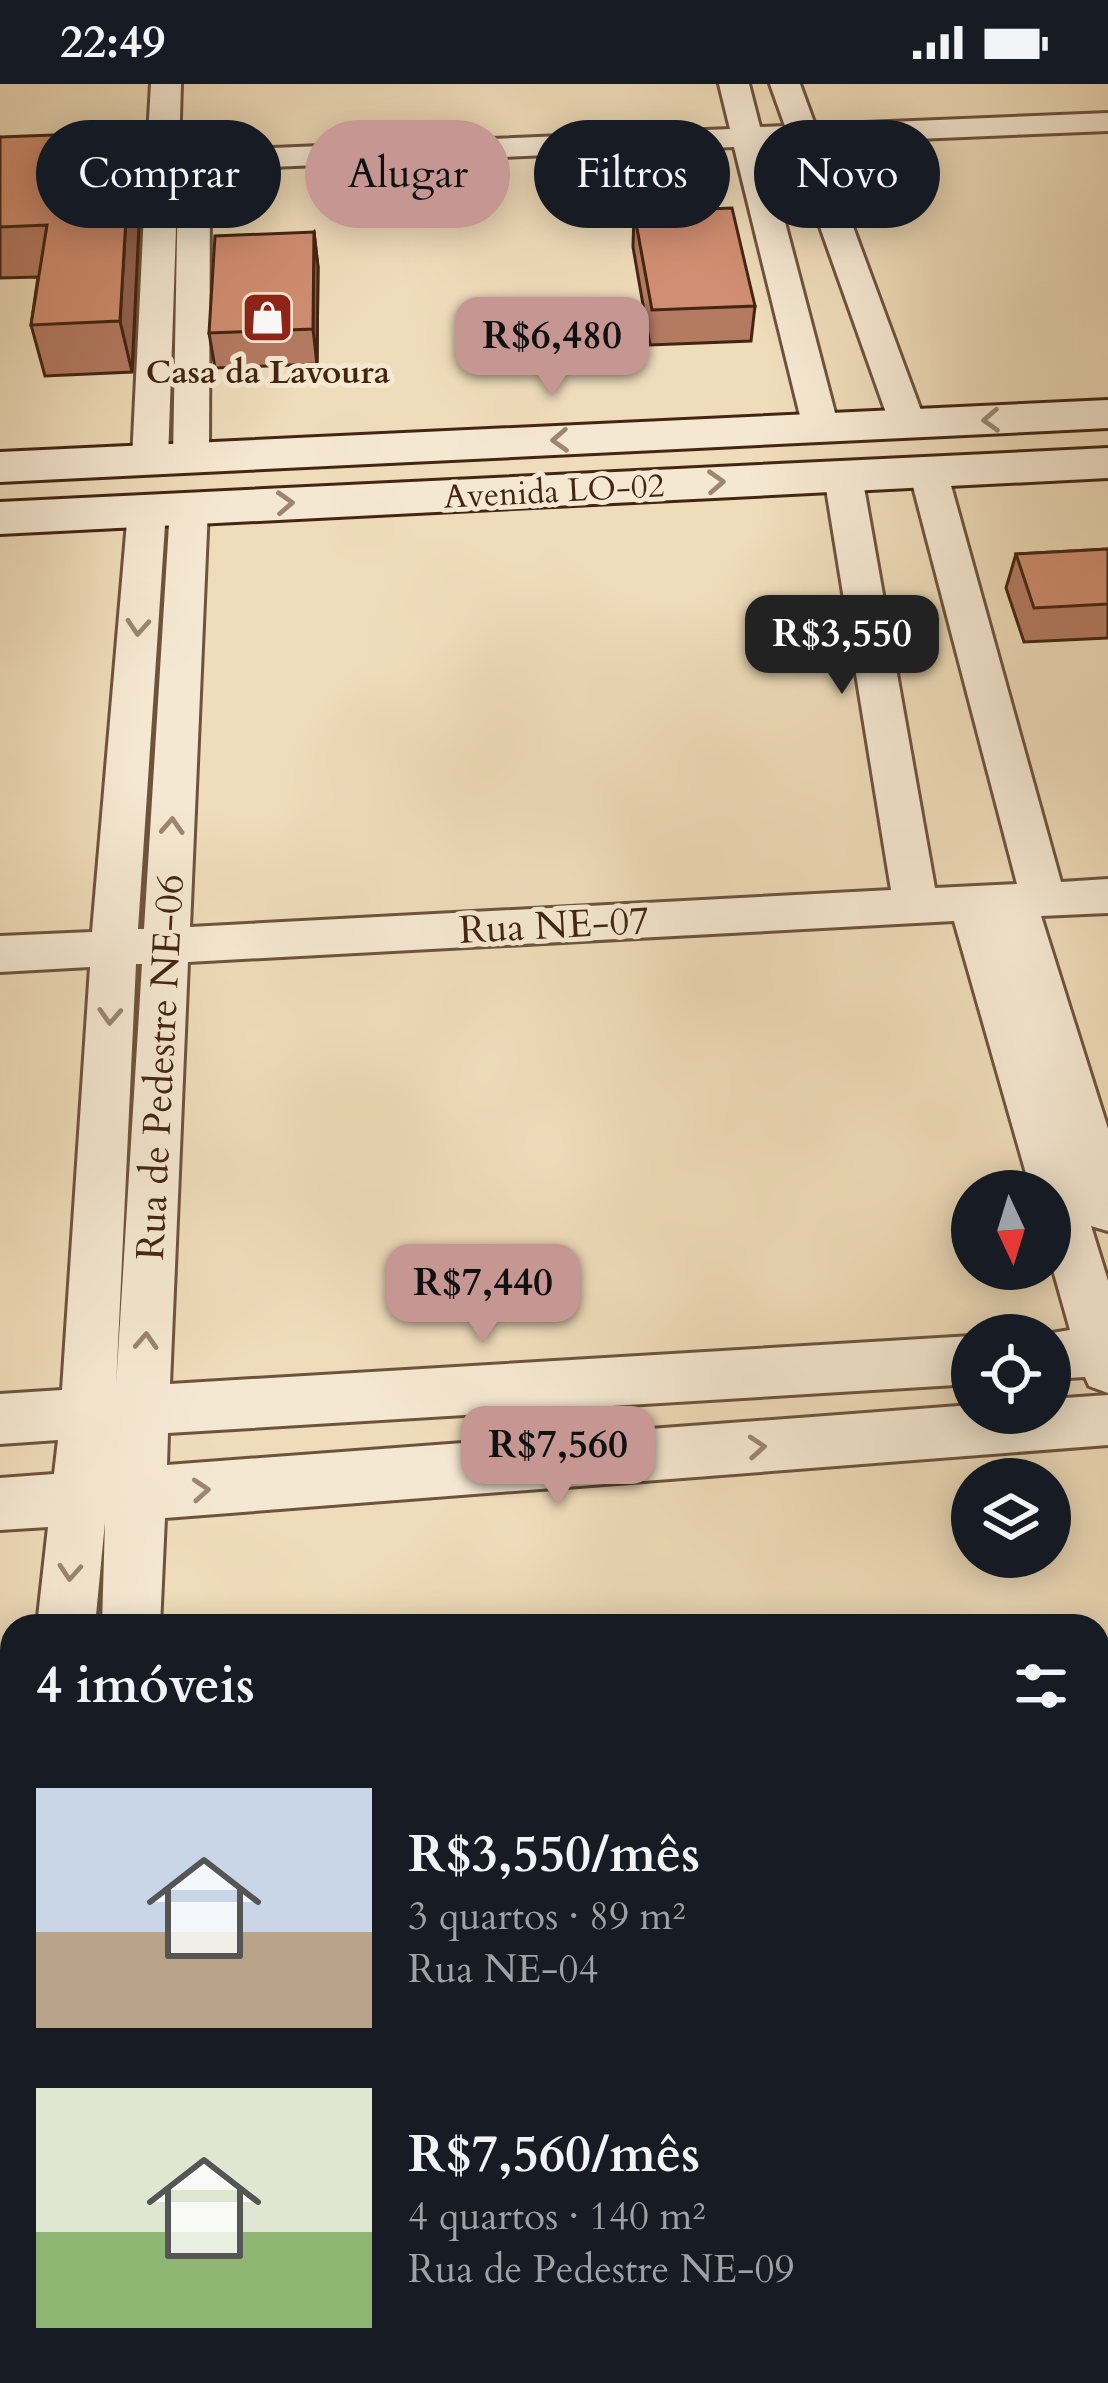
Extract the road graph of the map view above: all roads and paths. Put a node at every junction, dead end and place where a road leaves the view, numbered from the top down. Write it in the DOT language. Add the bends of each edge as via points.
graph roads {
  1 [pos="166,84"];
  2 [pos="734,84"];
  3 [pos="785,84"];
  4 [pos="198,103"];
  5 [pos="171,120"];
  6 [pos="192,120"];
  7 [pos="798,120"];
  8 [pos="1108,122"];
  9 [pos="940,129"];
  10 [pos="748,137"];
  11 [pos="754,137"];
  12 [pos="281,157"];
  13 [pos="36,168"];
  14 [pos="0,169"];
  15 [pos="175,228"];
  16 [pos="837,228"];
  17 [pos="1108,414"];
  18 [pos="908,424"];
  19 [pos="821,428"];
  20 [pos="170,459"];
  21 [pos="1108,463"];
  22 [pos="0,467"];
  23 [pos="928,472"];
  24 [pos="843,476"];
  25 [pos="168,509"];
  26 [pos="0,518"];
  27 [pos="1108,896"];
  28 [pos="1010,902"];
  29 [pos="916,906"];
  30 [pos="165,944"];
  31 [pos="114,946"];
  32 [pos="0,954"];
  33 [pos="1108,1210"];
  34 [pos="1071,1356"];
  35 [pos="1106,1358"];
  36 [pos="951,1361"];
  37 [pos="142,1413"];
  38 [pos="88,1414"];
  39 [pos="0,1420"];
  40 [pos="1108,1420"];
  41 [pos="137,1495"];
  42 [pos="76,1498"];
  43 [pos="0,1504"];
  44 [pos="68,1614"];
  45 [pos="132,1614"];
  1 -- 5 [label="street"];
  2 -- 10 [label="street"];
  3 -- 7 [label="street"];
  4 -- 6 [label="street"];
  8 -- 9 [label="street"];
  10 -- 11 [label="street"];
  10 -- 12 [label="street"];
  10 -- 19 [label="street"];
  13 -- 14 [label="street"];
  15 -- 20 [label="street"];
  16 -- 18 [label="street"];
  17 -- 18 [label="street, Avenida LO-02, one-way"];
  18 -- 19 [label="street, Avenida LO-02"];
  19 -- 20 [label="street, Avenida LO-02, one-way"];
  20 -- 22 [label="street, Avenida LO-02"];
  21 -- 23 [label="street, Avenida LO-02"];
  23 -- 24 [label="street, Avenida LO-02"];
  23 -- 28 [label="street"];
  25 -- 24 [label="street, Avenida LO-02, one-way"];
  24 -- 29 [label="street"];
  25 -- 26 [label="street, Avenida LO-02"];
  30 -- 25 [label="street, Rua de Pedestre NE-06, one-way"];
  25 -- 31 [label="street, Rua de Pedestre NE-06, one-way"];
  27 -- 28 [label="street, Rua NE-07"];
  28 -- 29 [label="street, Rua NE-07"];
  28 -- 33 [label="street"];
  28 -- 35 [label="street"];
  29 -- 30 [label="street, Rua NE-07"];
  30 -- 31 [label="street, Rua NE-07"];
  37 -- 30 [label="street, Rua de Pedestre NE-06, one-way"];
  31 -- 32 [label="street, Rua NE-07"];
  31 -- 38 [label="street, Rua de Pedestre NE-06, one-way"];
  34 -- 35 [label="street"];
  36 -- 37 [label="street"];
  37 -- 38 [label="street"];
  37 -- 41 [label="street, Rua de Pedestre NE-06"];
  38 -- 39 [label="street"];
  38 -- 42 [label="street, Rua de Pedestre NE-06"];
  41 -- 40 [label="street, one-way"];
  41 -- 42 [label="street"];
  41 -- 45 [label="street, Rua de Pedestre NE-06"];
  42 -- 43 [label="street"];
  42 -- 44 [label="street, Rua de Pedestre NE-06, one-way"];
}
